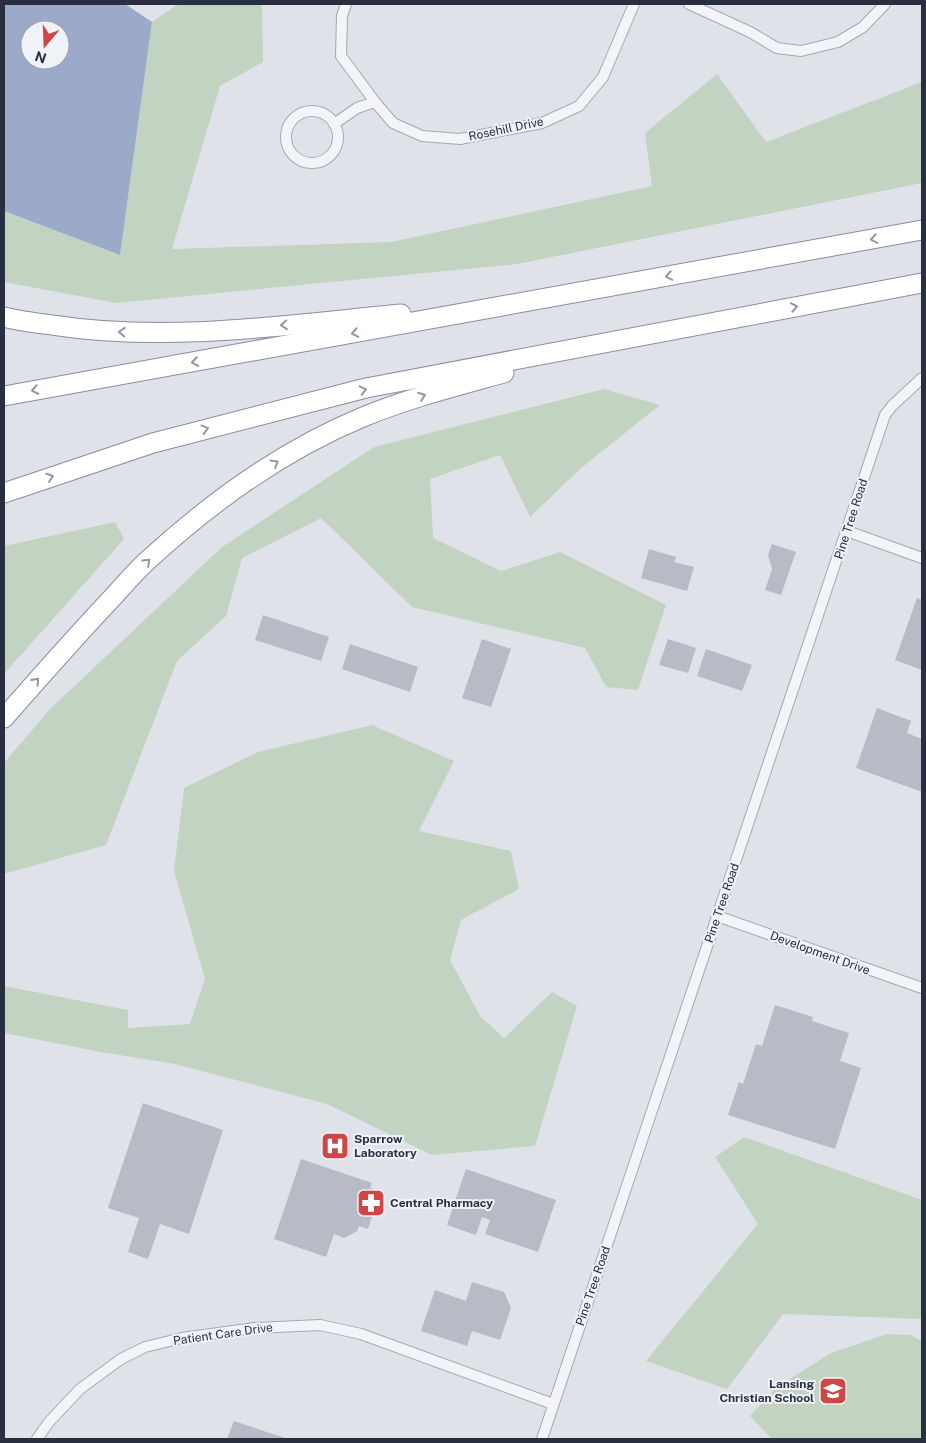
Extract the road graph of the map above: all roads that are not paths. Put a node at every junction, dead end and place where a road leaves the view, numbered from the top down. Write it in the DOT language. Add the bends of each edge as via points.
graph roads {
  1 [pos="346,4"];
  2 [pos="634,4"];
  3 [pos="690,4"];
  4 [pos="885,4"];
  5 [pos="375,102"];
  6 [pos="334,124"];
  7 [pos="922,230"];
  8 [pos="922,283"];
  9 [pos="524,303"];
  10 [pos="746,316"];
  11 [pos="4,317"];
  12 [pos="922,378"];
  13 [pos="4,396"];
  14 [pos="4,493"];
  15 [pos="847,531"];
  16 [pos="922,558"];
  17 [pos="4,718"];
  18 [pos="717,916"];
  19 [pos="922,988"];
  20 [pos="553,1404"];
  21 [pos="37,1439"];
  22 [pos="542,1439"];
  1 -- 5 [label="street, Rosehill Drive" via="342,16 341,56"];
  2 -- 5 [label="street, Rosehill Drive" via="603,77 579,106 542,123 460,139 422,136 393,123"];
  3 -- 4 [label="street" via="777,48 801,52 838,42 863,28"];
  5 -- 6 [label="street" via="357,108"];
  6 -- 6 [label="street" via="337,140 329,156 314,162 297,158 291,152 286,136 298,115 314,111 322,113"];
  7 -- 9 [label="highway, one-way"];
  10 -- 8 [label="highway, one-way"];
  9 -- 11 [label="highway, one-way" via="214,331 143,333 75,329"];
  9 -- 13 [label="highway, one-way"];
  14 -- 10 [label="highway, one-way" via="153,443 366,388"];
  17 -- 10 [label="highway, one-way" via="146,562 250,478 307,444 432,392 519,369 667,339"];
  12 -- 15 [label="street, Pine Tree Road" via="885,415"];
  15 -- 16 [label="street"];
  15 -- 18 [label="street, Pine Tree Road"];
  18 -- 19 [label="street, Development Drive"];
  18 -- 20 [label="street, Pine Tree Road"];
  20 -- 21 [label="street, Patient Care Drive" via="361,1334 320,1326 255,1328 182,1338 145,1347 121,1358 80,1389"];
  20 -- 22 [label="street, Pine Tree Road"];
}
